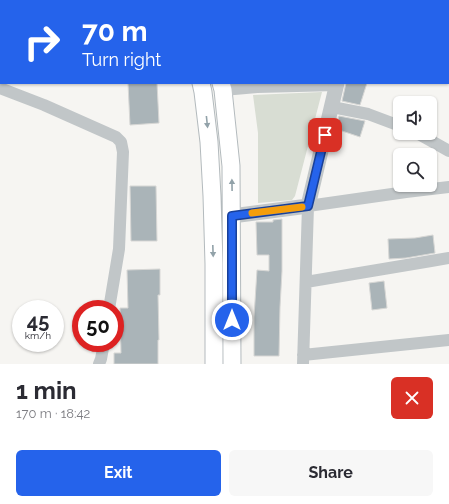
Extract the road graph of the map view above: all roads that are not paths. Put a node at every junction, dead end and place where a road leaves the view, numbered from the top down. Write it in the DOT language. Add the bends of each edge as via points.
graph roads {
  1 [pos="201,84"];
  2 [pos="337,84"];
  3 [pos="222,87"];
  4 [pos="0,88"];
  5 [pos="332,107"];
  6 [pos="393,123"];
  7 [pos="429,140"];
  8 [pos="449,151"];
  9 [pos="449,187"];
  10 [pos="308,206"];
  11 [pos="232,216"];
  12 [pos="449,258"];
  13 [pos="306,282"];
  14 [pos="110,300"];
  15 [pos="449,340"];
  16 [pos="102,352"];
  17 [pos="303,359"];
  18 [pos="99,364"];
  19 [pos="214,364"];
  20 [pos="232,364"];
  1 -- 19 [label="main road, one-way" via="209,142 212,196"];
  2 -- 3 [label="street"];
  2 -- 5 [label="street"];
  11 -- 3 [label="main road, one-way" via="232,166"];
  4 -- 14 [label="street" via="87,124 116,137 121,142 123,152 119,248"];
  5 -- 6 [label="street" via="368,114"];
  5 -- 10 [label="street"];
  7 -- 8 [label="street"];
  9 -- 10 [label="street"];
  10 -- 11 [label="street"];
  10 -- 13 [label="street"];
  11 -- 20 [label="main road"];
  12 -- 13 [label="street"];
  13 -- 17 [label="street"];
  15 -- 17 [label="street"];
  16 -- 18 [label="street"];
}
